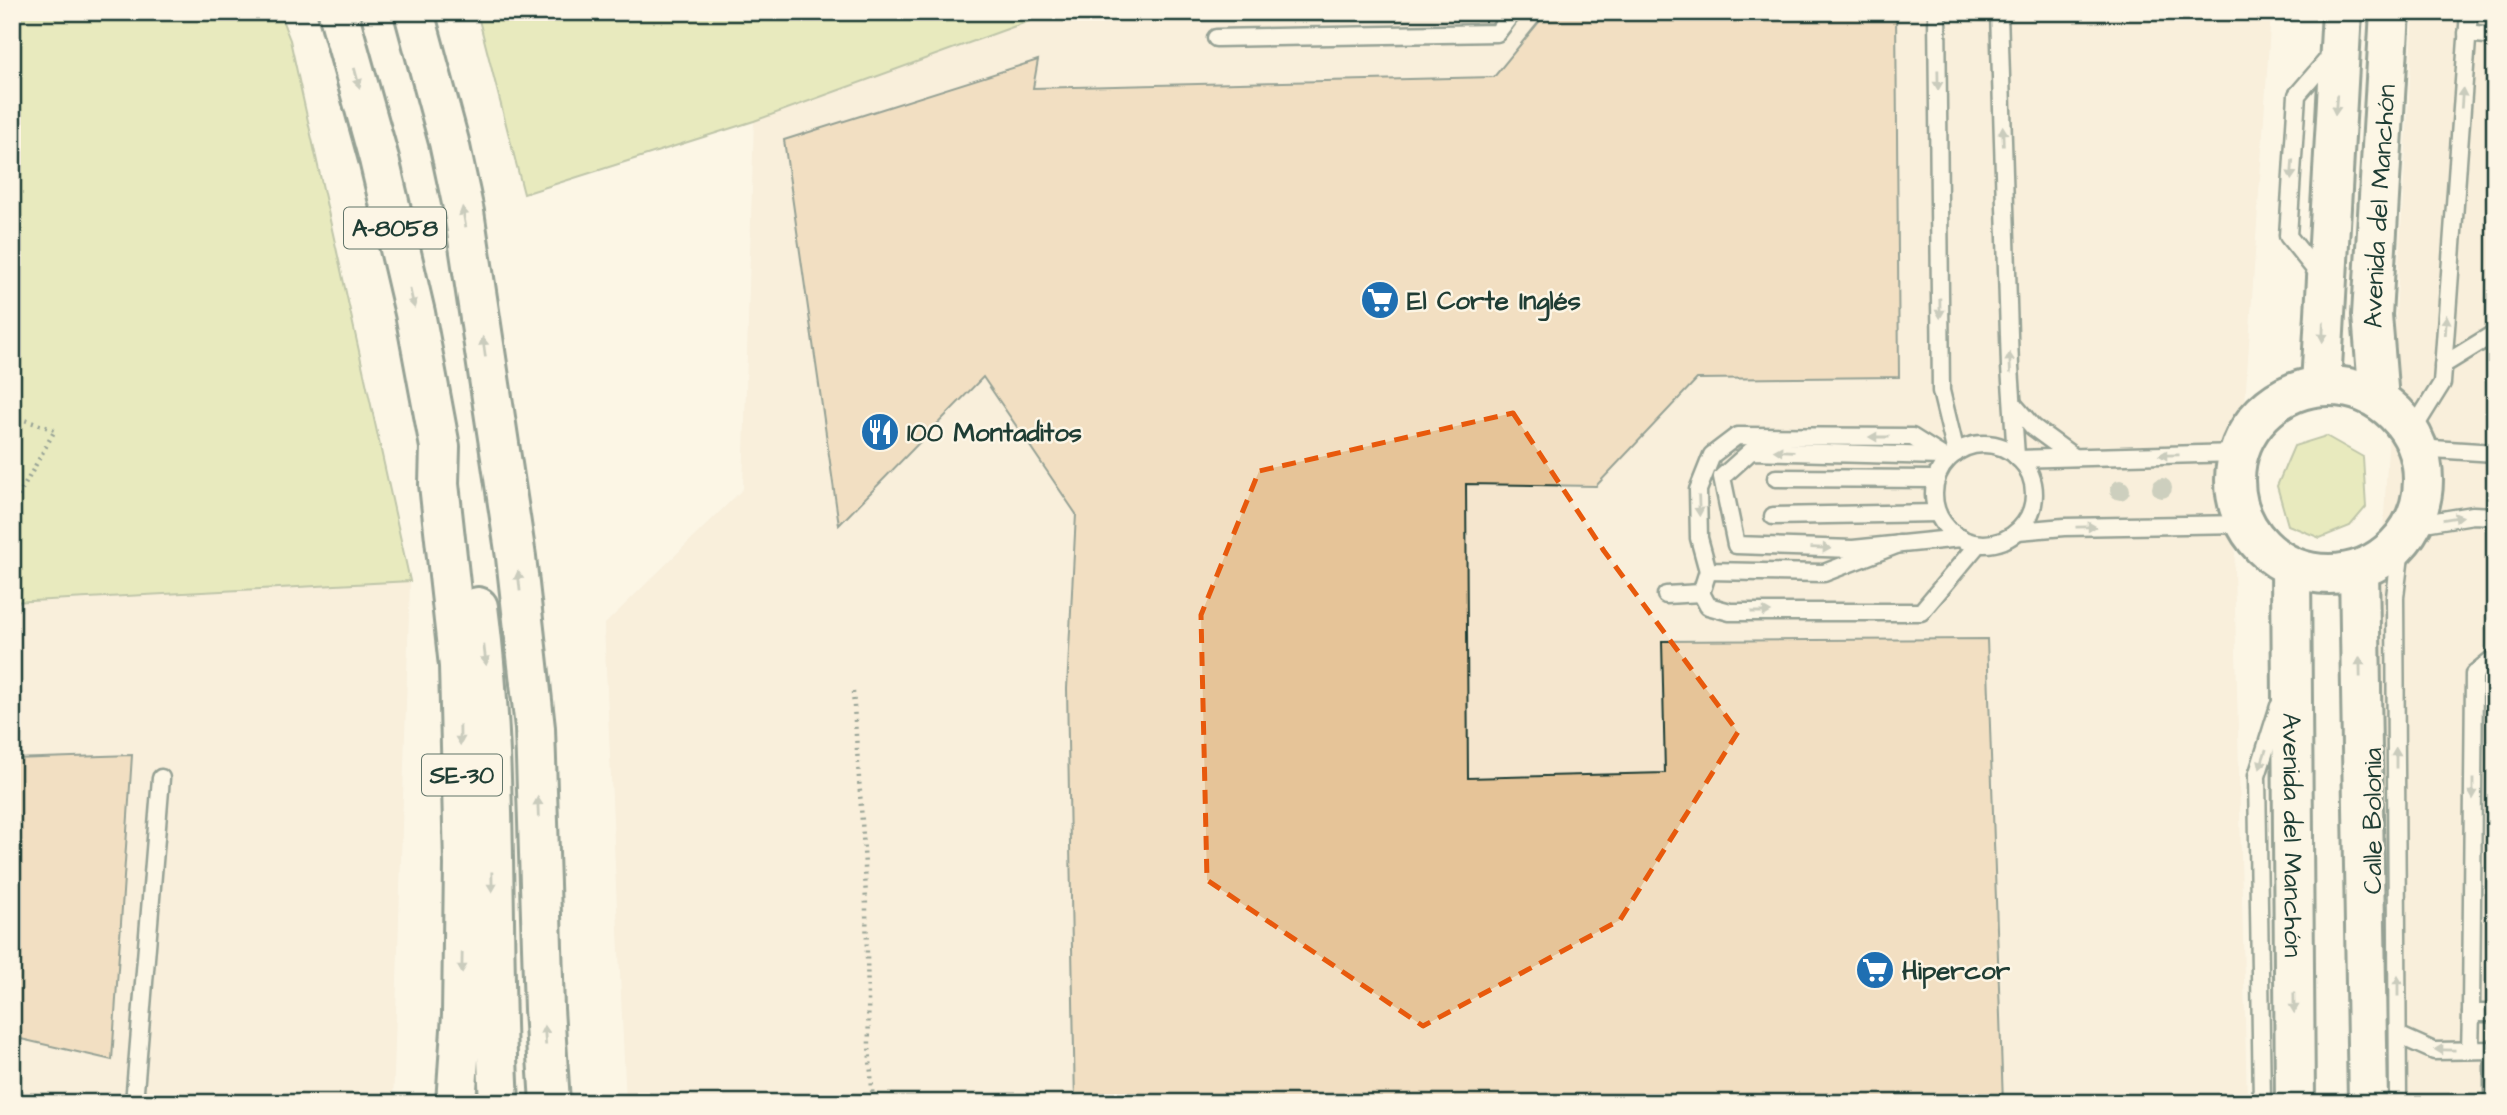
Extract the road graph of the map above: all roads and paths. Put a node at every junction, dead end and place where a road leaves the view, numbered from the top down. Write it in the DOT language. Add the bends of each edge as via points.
graph roads {
  1 [pos="338,12"];
  2 [pos="414,12"];
  3 [pos="1513,12"];
  4 [pos="1937,12"];
  5 [pos="1999,12"];
  6 [pos="2390,12"];
  7 [pos="2469,12"];
  8 [pos="2341,29"];
  9 [pos="2467,33"];
  10 [pos="2495,36"];
  11 [pos="1216,37"];
  12 [pos="2495,333"];
  13 [pos="2443,365"];
  14 [pos="2321,385"];
  15 [pos="2379,400"];
  16 [pos="2013,404"];
  17 [pos="12,416"];
  18 [pos="2414,440"];
  19 [pos="440,447"];
  20 [pos="2238,453"];
  21 [pos="2495,453"];
  22 [pos="1950,455"];
  23 [pos="2074,457"];
  24 [pos="2018,458"];
  25 [pos="1776,478"];
  26 [pos="1936,479"];
  27 [pos="12,508"];
  28 [pos="1937,513"];
  29 [pos="1773,516"];
  30 [pos="2495,516"];
  31 [pos="2245,524"];
  32 [pos="2018,531"];
  33 [pos="2407,532"];
  34 [pos="1961,538"];
  35 [pos="1899,544"];
  36 [pos="1978,544"];
  37 [pos="2291,567"];
  38 [pos="1708,570"];
  39 [pos="2359,570"];
  40 [pos="1701,593"];
  41 [pos="1666,594"];
  42 [pos="2495,657"];
  43 [pos="2291,670"];
  44 [pos="853,692"];
  45 [pos="161,778"];
  46 [pos="2471,1013"];
  47 [pos="2495,1013"];
  48 [pos="2398,1035"];
  49 [pos="2470,1050"];
  50 [pos="2494,1050"];
  51 [pos="134,1103"];
  52 [pos="456,1103"];
  53 [pos="499,1103"];
  54 [pos="550,1103"];
  55 [pos="873,1103"];
  56 [pos="2262,1103"];
  57 [pos="2295,1103"];
  58 [pos="2368,1103"];
  59 [pos="2398,1103"];
  60 [pos="2493,1103"];
  1 -- 19 [label="main road, A-8058, one-way" via="379,159"];
  54 -- 2 [label="main road, A-8058, one-way" via="535,728 516,557 449,142"];
  3 -- 11 [label="lane" via="1497,33"];
  4 -- 22 [label="lane, one-way" via="1941,391"];
  16 -- 5 [label="lane, one-way"];
  6 -- 15 [label="main road, Avenida del Manchón" via="2372,315"];
  7 -- 9 [label="lane"];
  8 -- 14 [label="main road, Avenida del Manchón, one-way"];
  9 -- 10 [label="lane"];
  13 -- 9 [label="lane, one-way"];
  12 -- 13 [label="lane"];
  13 -- 18 [label="lane" via="2442,383"];
  14 -- 15 [label="main road" via="2352,388"];
  14 -- 20 [label="main road" via="2294,392 2269,406 2250,428"];
  15 -- 18 [label="main road" via="2397,415"];
  16 -- 23 [label="lane" via="2033,427"];
  16 -- 24 [label="lane"];
  17 -- 27 [label="path" via="55,430"];
  18 -- 21 [label="lane"];
  18 -- 33 [label="main road" via="2422,487"];
  19 -- 52 [label="main road, SE-30, one-way" via="439,485 459,666 464,865"];
  19 -- 53 [label="main road, one-way" via="463,482 489,691"];
  20 -- 23 [label="lane, one-way"];
  20 -- 31 [label="main road" via="2236,501"];
  22 -- 24 [label="lane" via="1980,444 2005,449"];
  22 -- 26 [label="lane"];
  22 -- 35 [label="lane, one-way" via="1751,450 1722,477 1736,545 1853,549"];
  22 -- 38 [label="lane, one-way" via="1912,437 1737,436 1712,455 1698,490 1699,538"];
  23 -- 24 [label="lane"];
  24 -- 32 [label="lane" via="2034,487 2033,503"];
  25 -- 26 [label="lane"];
  26 -- 28 [label="lane"];
  28 -- 29 [label="lane"];
  28 -- 34 [label="lane"];
  33 -- 30 [label="lane, one-way" via="2473,515"];
  32 -- 31 [label="lane, one-way"];
  31 -- 37 [label="main road" via="2264,549"];
  32 -- 36 [label="lane" via="1999,542"];
  33 -- 39 [label="main road" via="2382,558"];
  48 -- 33 [label="lane, Calle Bolonia, one-way" via="2395,597"];
  34 -- 35 [label="lane"];
  34 -- 36 [label="lane"];
  35 -- 38 [label="lane" via="1824,573"];
  40 -- 36 [label="lane, one-way" via="1708,606 1730,612 1921,612"];
  37 -- 39 [label="main road" via="2336,575"];
  37 -- 43 [label="main road, Avenida del Manchón"];
  38 -- 40 [label="lane"];
  58 -- 39 [label="main road, one-way"];
  40 -- 41 [label="lane"];
  42 -- 46 [label="lane, one-way" via="2474,674"];
  43 -- 56 [label="lane, one-way" via="2257,776"];
  43 -- 57 [label="main road, Avenida del Manchón, one-way"];
  44 -- 55 [label="path" via="865,865"];
  45 -- 51 [label="lane"];
  46 -- 47 [label="lane"];
  46 -- 49 [label="lane"];
  49 -- 48 [label="lane, one-way" via="2434,1051"];
  48 -- 59 [label="lane, Calle Bolonia"];
  49 -- 50 [label="lane"];
  50 -- 60 [label="lane"];
}
